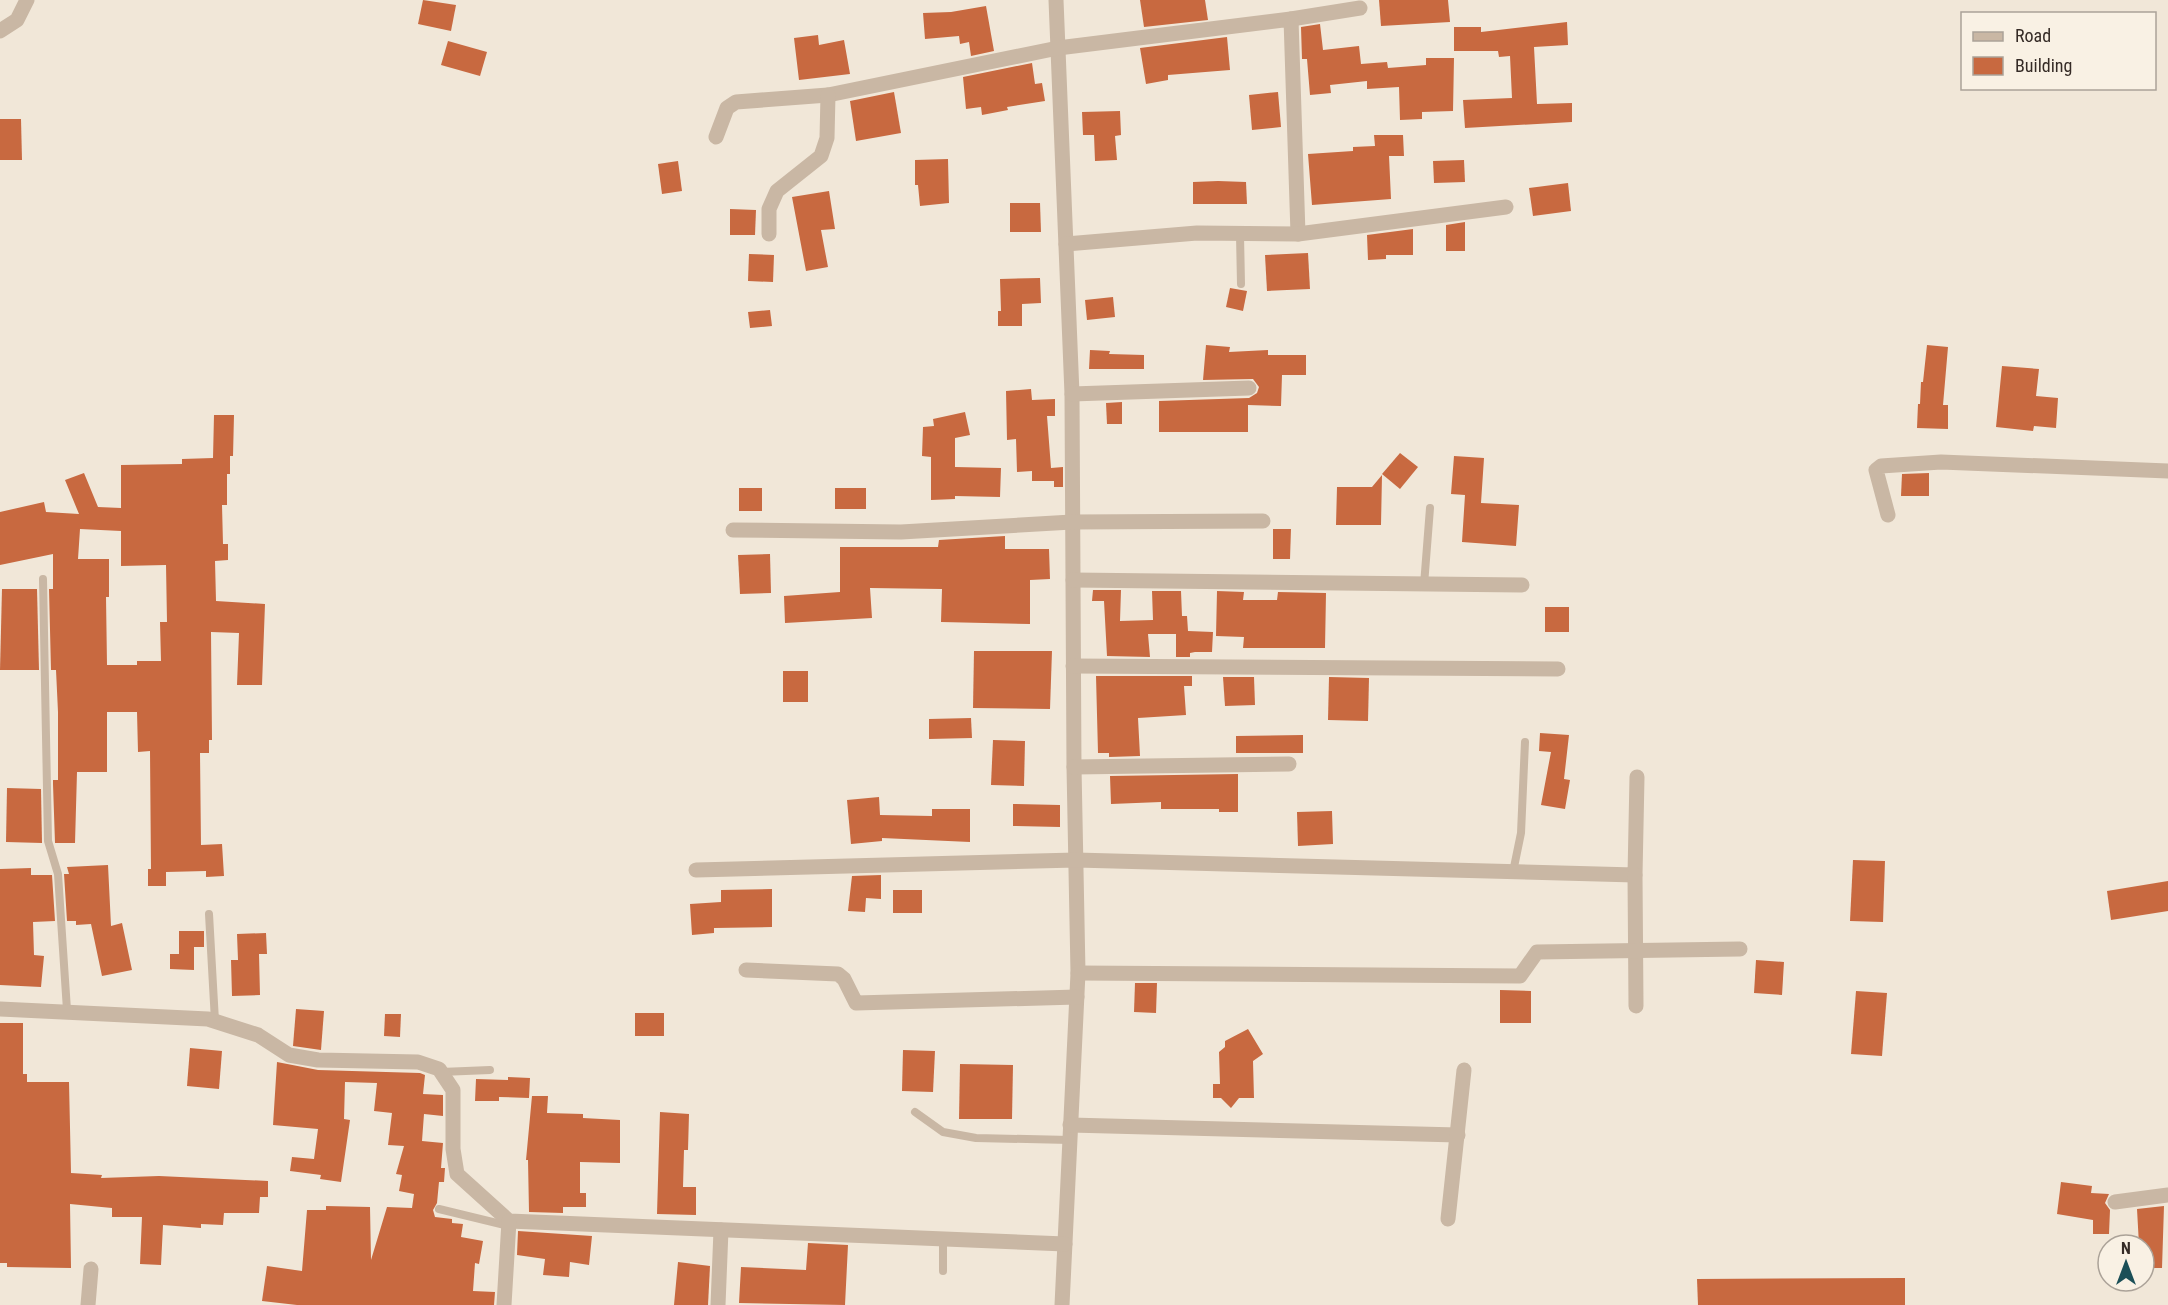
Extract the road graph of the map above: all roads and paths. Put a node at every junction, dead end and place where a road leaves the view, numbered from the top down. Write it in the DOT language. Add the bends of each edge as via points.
graph roads {
  1 [pos="27,0"];
  2 [pos="1056,0"];
  3 [pos="1360,8"];
  4 [pos="1291,19"];
  5 [pos="0,31"];
  6 [pos="1058,48"];
  7 [pos="828,96"];
  8 [pos="716,137"];
  9 [pos="1506,207"];
  10 [pos="769,234"];
  11 [pos="1298,234"];
  12 [pos="1240,235"];
  13 [pos="1066,244"];
  14 [pos="1241,284"];
  15 [pos="1250,388"];
  16 [pos="1072,394"];
  17 [pos="2168,471"];
  18 [pos="1430,508"];
  19 [pos="1888,515"];
  20 [pos="1263,521"];
  21 [pos="1072,522"];
  22 [pos="733,530"];
  23 [pos="43,579"];
  24 [pos="1073,580"];
  25 [pos="1424,585"];
  26 [pos="1522,585"];
  27 [pos="1073,666"];
  28 [pos="1558,669"];
  29 [pos="1525,742"];
  30 [pos="1289,764"];
  31 [pos="1074,767"];
  32 [pos="1637,777"];
  33 [pos="1076,860"];
  34 [pos="696,870"];
  35 [pos="1513,873"];
  36 [pos="1635,875"];
  37 [pos="209,914"];
  38 [pos="1635,949"];
  39 [pos="1740,949"];
  40 [pos="746,970"];
  41 [pos="1078,973"];
  42 [pos="1077,997"];
  43 [pos="1636,1006"];
  44 [pos="0,1009"];
  45 [pos="67,1010"];
  46 [pos="215,1021"];
  47 [pos="490,1070"];
  48 [pos="1464,1070"];
  49 [pos="441,1072"];
  50 [pos="915,1112"];
  51 [pos="1070,1133"];
  52 [pos="1458,1135"];
  53 [pos="2168,1195"];
  54 [pos="2115,1202"];
  55 [pos="440,1209"];
  56 [pos="1448,1219"];
  57 [pos="509,1223"];
  58 [pos="721,1230"];
  59 [pos="943,1238"];
  60 [pos="1065,1244"];
  61 [pos="91,1269"];
  62 [pos="943,1271"];
  63 [pos="88,1305"];
  64 [pos="504,1305"];
  65 [pos="718,1305"];
  66 [pos="1062,1305"];
  1 -- 5 [label="street" via="17,20"];
  2 -- 6 [label="street"];
  3 -- 4 [label="street"];
  4 -- 6 [label="street"];
  4 -- 11 [label="street"];
  6 -- 7 [label="street"];
  6 -- 13 [label="street"];
  7 -- 8 [label="street" via="736,102 727,108"];
  7 -- 10 [label="street" via="827,138 821,156 777,191 769,208"];
  9 -- 11 [label="street"];
  11 -- 12 [label="street"];
  12 -- 13 [label="street" via="1197,234"];
  12 -- 14 [label="lane"];
  13 -- 16 [label="street"];
  15 -- 16 [label="street"];
  16 -- 21 [label="street"];
  17 -- 19 [label="street" via="1941,462 1881,466 1876,470"];
  18 -- 25 [label="lane"];
  20 -- 21 [label="street"];
  21 -- 22 [label="street" via="901,532"];
  21 -- 24 [label="street"];
  23 -- 45 [label="lane" via="48,840 58,874"];
  24 -- 25 [label="street"];
  24 -- 27 [label="street"];
  25 -- 26 [label="street"];
  27 -- 28 [label="street"];
  27 -- 31 [label="street"];
  29 -- 35 [label="lane" via="1521,833"];
  30 -- 31 [label="street"];
  31 -- 33 [label="street"];
  32 -- 36 [label="street"];
  33 -- 34 [label="street"];
  33 -- 35 [label="street"];
  33 -- 41 [label="street"];
  35 -- 36 [label="street"];
  36 -- 38 [label="street"];
  37 -- 46 [label="lane"];
  38 -- 39 [label="street"];
  38 -- 41 [label="street" via="1537,952 1520,976"];
  38 -- 43 [label="street"];
  40 -- 42 [label="street" via="838,974 856,1003"];
  41 -- 42 [label="street"];
  42 -- 51 [label="street"];
  44 -- 45 [label="street"];
  45 -- 46 [label="street"];
  46 -- 49 [label="street" via="258,1035 289,1055 318,1060 418,1062"];
  47 -- 49 [label="lane"];
  48 -- 52 [label="street"];
  49 -- 57 [label="street" via="453,1089 457,1174"];
  50 -- 51 [label="lane" via="944,1132 975,1138"];
  51 -- 52 [label="street"];
  51 -- 60 [label="street"];
  52 -- 56 [label="street"];
  53 -- 54 [label="street"];
  55 -- 57 [label="lane"];
  57 -- 58 [label="street"];
  57 -- 64 [label="street"];
  58 -- 59 [label="street"];
  58 -- 65 [label="street"];
  59 -- 60 [label="street"];
  59 -- 62 [label="lane"];
  60 -- 66 [label="street"];
  61 -- 63 [label="street"];
}
